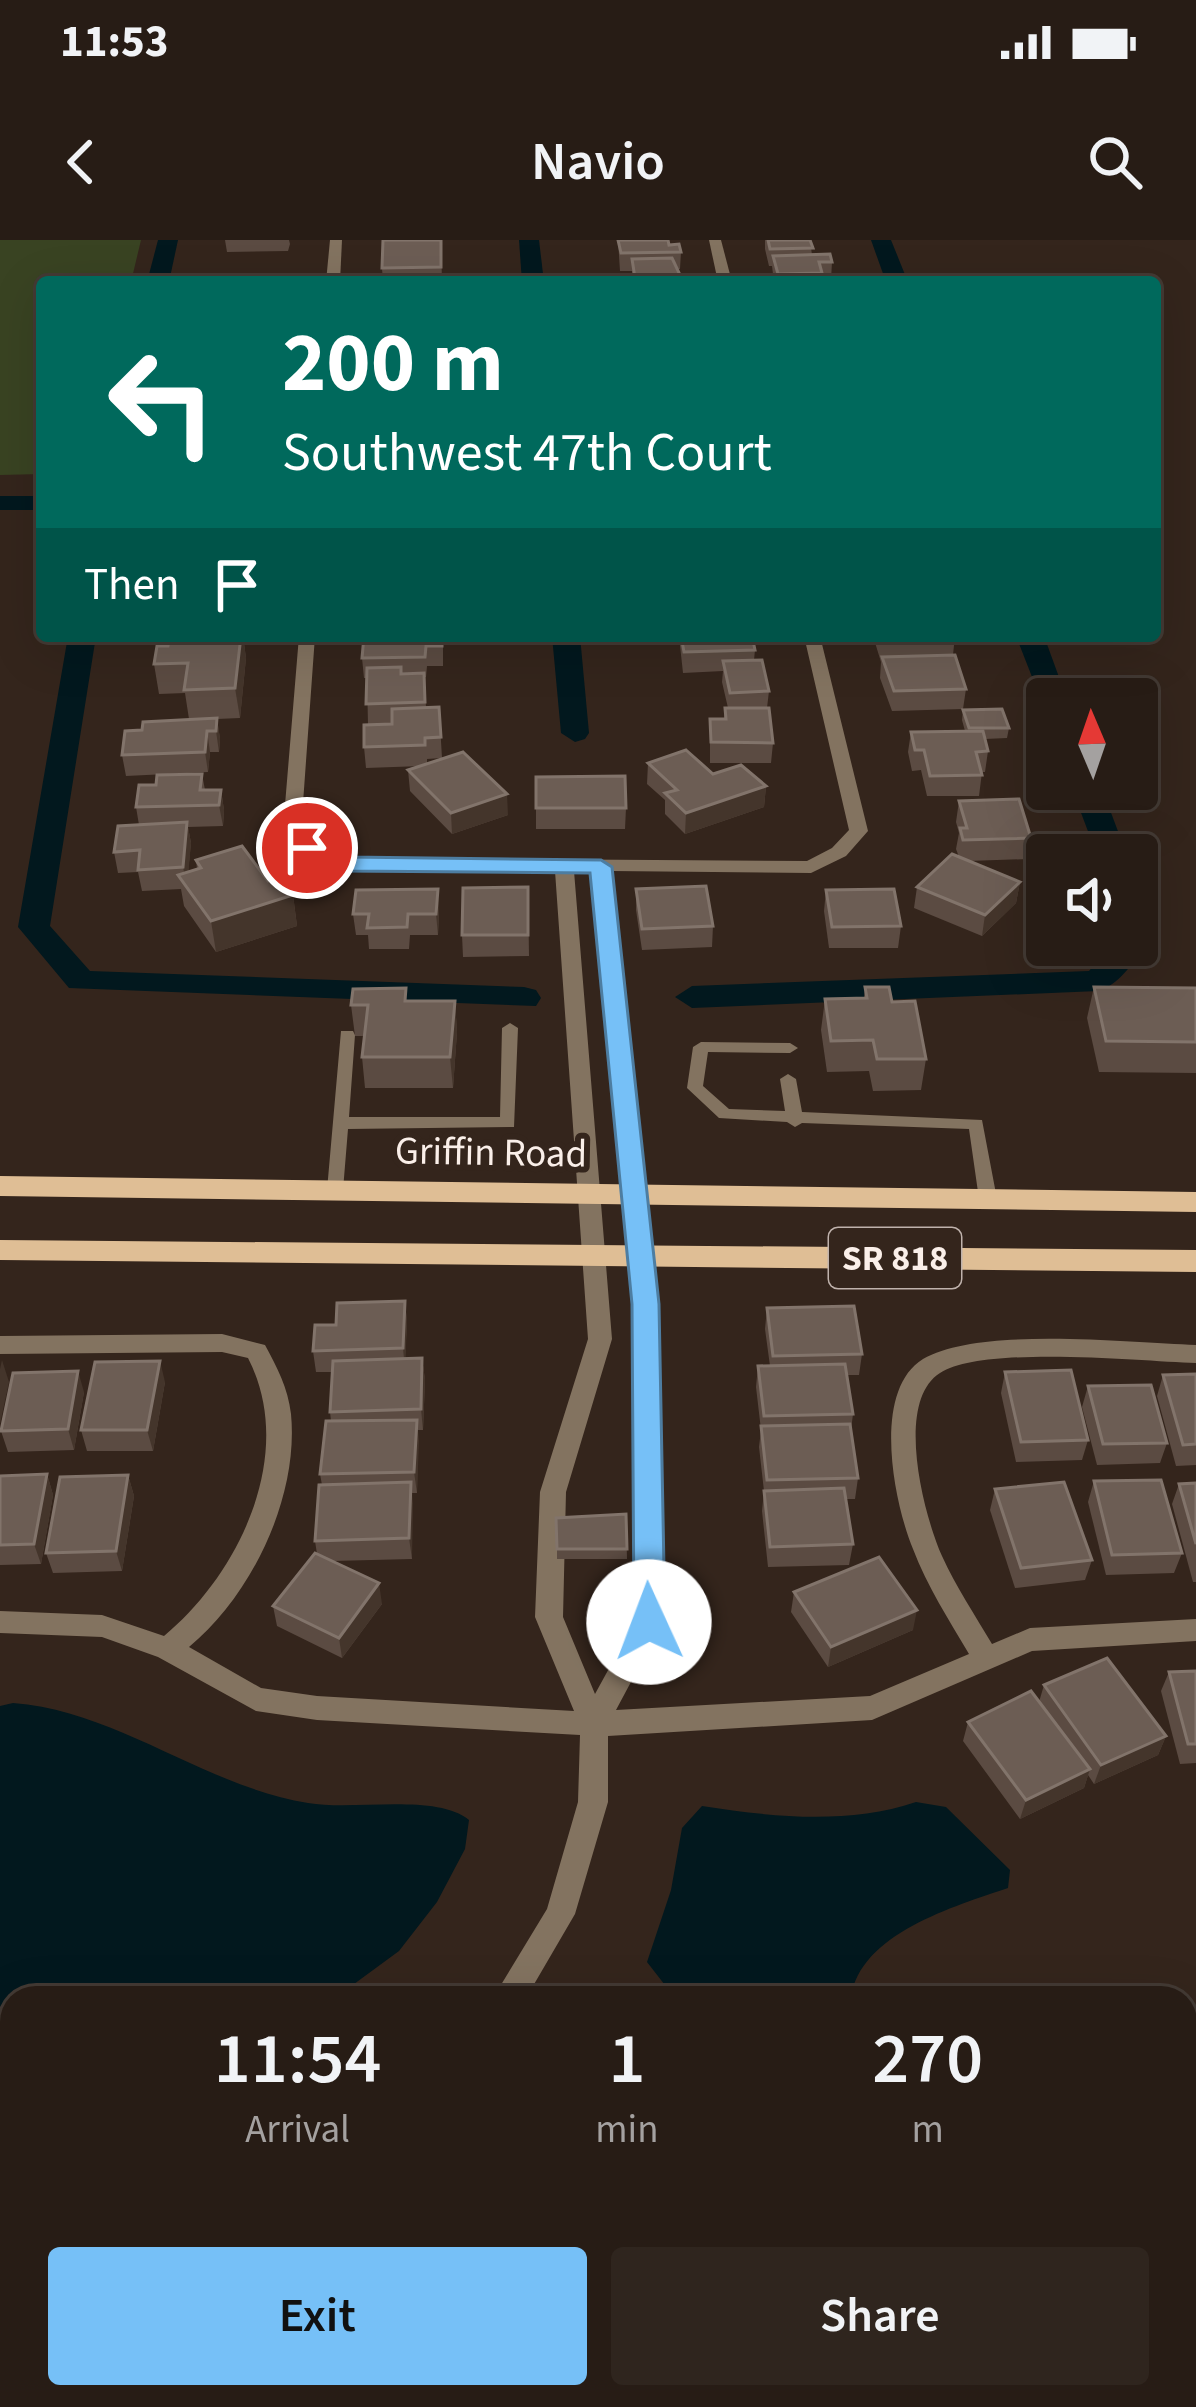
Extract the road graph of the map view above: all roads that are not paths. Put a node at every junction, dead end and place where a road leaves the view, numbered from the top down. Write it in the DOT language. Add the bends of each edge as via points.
graph roads {
  1 [pos="336,240"];
  2 [pos="715,240"];
  3 [pos="333,276"];
  4 [pos="724,276"];
  5 [pos="307,642"];
  6 [pos="813,642"];
  7 [pos="564,867"];
  8 [pos="601,867"];
  9 [pos="510,1028"];
  10 [pos="346,1035"];
  11 [pos="790,1048"];
  12 [pos="788,1078"];
  13 [pos="795,1120"];
  14 [pos="340,1124"];
  15 [pos="0,1186"];
  16 [pos="335,1190"];
  17 [pos="591,1194"];
  18 [pos="635,1194"];
  19 [pos="988,1199"];
  20 [pos="1196,1202"];
  21 [pos="0,1250"];
  22 [pos="595,1255"];
  23 [pos="641,1255"];
  24 [pos="1196,1261"];
  25 [pos="0,1345"];
  26 [pos="1196,1354"];
  27 [pos="0,1622"];
  28 [pos="1196,1630"];
  29 [pos="168,1649"];
  30 [pos="987,1660"];
  31 [pos="594,1724"];
  32 [pos="516,1986"];
  1 -- 3 [label="street"];
  2 -- 4 [label="street"];
  5 -- 7 [label="street" via="293,818 307,848 344,864"];
  6 -- 8 [label="street" via="859,831 811,867"];
  7 -- 8 [label="street"];
  7 -- 17 [label="street"];
  8 -- 18 [label="street"];
  9 -- 14 [label="lane" via="508,1123"];
  10 -- 14 [label="lane"];
  11 -- 13 [label="lane" via="700,1047 695,1088 725,1114"];
  12 -- 13 [label="lane"];
  13 -- 19 [label="lane" via="976,1124"];
  14 -- 16 [label="lane"];
  15 -- 16 [label="main road, Griffin Road / SR 818"];
  16 -- 17 [label="main road, Griffin Road / SR 818"];
  17 -- 18 [label="main road, Griffin Road / SR 818"];
  17 -- 22 [label="street"];
  18 -- 19 [label="main road, Griffin Road / SR 818"];
  18 -- 23 [label="street"];
  19 -- 20 [label="main road, Griffin Road / SR 818"];
  21 -- 22 [label="main road, SR 818"];
  22 -- 23 [label="main road, SR 818"];
  22 -- 31 [label="street" via="599,1339 554,1492 549,1617"];
  23 -- 24 [label="main road, SR 818"];
  23 -- 31 [label="street" via="649,1622"];
  25 -- 29 [label="street" via="222,1343 256,1351 272,1373 281,1402 268,1498 209,1612"];
  26 -- 30 [label="street" via="980,1352 930,1366 907,1398 914,1514"];
  27 -- 29 [label="street" via="102,1626"];
  28 -- 30 [label="street" via="1063,1635"];
  29 -- 31 [label="street" via="256,1699"];
  30 -- 31 [label="street" via="872,1708"];
  31 -- 32 [label="street" via="593,1802 560,1914"];
}
